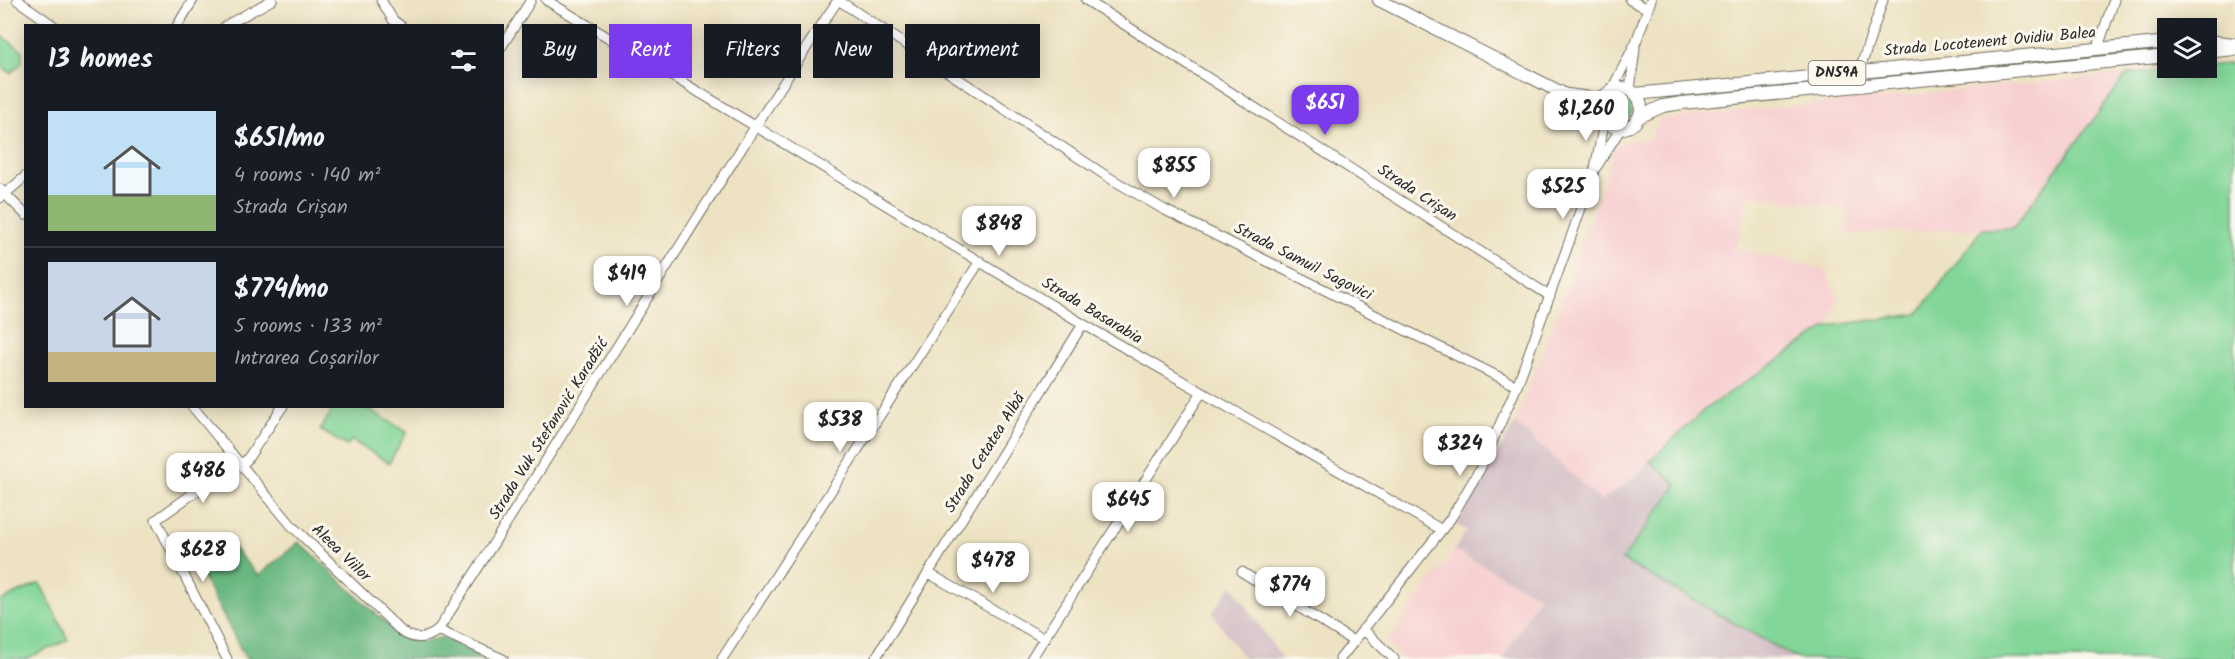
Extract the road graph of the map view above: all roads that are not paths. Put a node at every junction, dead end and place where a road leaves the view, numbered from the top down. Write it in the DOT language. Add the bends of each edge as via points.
graph roads {
  1 [pos="17,0"];
  2 [pos="193,0"];
  3 [pos="272,0"];
  4 [pos="381,0"];
  5 [pos="531,0"];
  6 [pos="546,0"];
  7 [pos="838,0"];
  8 [pos="1086,0"];
  9 [pos="1379,0"];
  10 [pos="1630,0"];
  11 [pos="1883,0"];
  12 [pos="2114,0"];
  13 [pos="1650,5"];
  14 [pos="180,23"];
  15 [pos="51,24"];
  16 [pos="229,24"];
  17 [pos="398,24"];
  18 [pos="1636,42"];
  19 [pos="2217,42"];
  20 [pos="504,43"];
  21 [pos="2157,43"];
  22 [pos="2235,44"];
  23 [pos="2235,49"];
  24 [pos="2097,50"];
  25 [pos="2217,51"];
  26 [pos="2157,57"];
  27 [pos="1861,70"];
  28 [pos="1863,85"];
  29 [pos="1633,92"];
  30 [pos="1608,94"];
  31 [pos="1566,95"];
  32 [pos="1639,117"];
  33 [pos="1605,119"];
  34 [pos="754,126"];
  35 [pos="1621,128"];
  36 [pos="1595,168"];
  37 [pos="24,177"];
  38 [pos="2,193"];
  39 [pos="24,213"];
  40 [pos="980,261"];
  41 [pos="1550,296"];
  42 [pos="1083,324"];
  43 [pos="1517,386"];
  44 [pos="1202,392"];
  45 [pos="194,408"];
  46 [pos="283,408"];
  47 [pos="239,464"];
  48 [pos="1442,530"];
  49 [pos="1242,572"];
  50 [pos="928,573"];
  51 [pos="1363,629"];
  52 [pos="438,630"];
  53 [pos="1044,639"];
  54 [pos="1353,641"];
  55 [pos="227,659"];
  56 [pos="502,659"];
  57 [pos="722,659"];
  58 [pos="875,659"];
  59 [pos="1031,659"];
  60 [pos="1340,659"];
  61 [pos="1394,659"];
  1 -- 15 [label="street"];
  2 -- 14 [label="street"];
  3 -- 16 [label="street"];
  4 -- 17 [label="street"];
  5 -- 20 [label="street"];
  6 -- 34 [label="street, Strada Basarabia"];
  7 -- 34 [label="street, Strada Vuk Stefanović Karadžić"];
  7 -- 43 [label="street, Strada Samuil Sagovici" via="1108,177"];
  8 -- 41 [label="street, Strada Crișan"];
  9 -- 31 [label="main road, DN59A"];
  10 -- 13 [label="street"];
  11 -- 27 [label="street"];
  12 -- 24 [label="street"];
  13 -- 18 [label="street"];
  18 -- 29 [label="street"];
  18 -- 30 [label="street"];
  19 -- 22 [label="main road"];
  21 -- 24 [label="main road, Strada Locotenent Ovidiu Balea / DN59A"];
  23 -- 25 [label="main road"];
  24 -- 27 [label="main road, Strada Locotenent Ovidiu Balea / DN59A"];
  26 -- 28 [label="main road, Strada Locotenent Ovidiu Balea / DN59A"];
  27 -- 28 [label="street"];
  27 -- 29 [label="main road, Strada Locotenent Ovidiu Balea / DN59A"];
  28 -- 32 [label="main road, Strada Locotenent Ovidiu Balea / DN59A" via="1663,106"];
  29 -- 30 [label="main road, DN59A" via="1618,88"];
  29 -- 32 [label="main road" via="1641,107"];
  30 -- 31 [label="main road, DN59A" via="1588,98"];
  30 -- 33 [label="main road" via="1601,107"];
  31 -- 33 [label="main road, DN59A"];
  32 -- 35 [label="main road, DN59A" via="1631,126"];
  33 -- 35 [label="main road, DN59A"];
  33 -- 36 [label="street"];
  34 -- 40 [label="street, Strada Basarabia"];
  34 -- 52 [label="street, Strada Vuk Stefanović Karadžić" via="555,450"];
  35 -- 36 [label="street"];
  36 -- 41 [label="street"];
  37 -- 38 [label="street"];
  38 -- 39 [label="street"];
  40 -- 42 [label="street, Strada Basarabia"];
  40 -- 57 [label="street"];
  41 -- 43 [label="street"];
  42 -- 44 [label="street, Strada Basarabia"];
  42 -- 50 [label="street, Strada Cetatea Albă"];
  43 -- 48 [label="street" via="1480,469"];
  44 -- 48 [label="street, Strada Basarabia"];
  44 -- 53 [label="street"];
  45 -- 47 [label="street, Aleea Viilor"];
  46 -- 47 [label="street" via="246,461"];
  47 -- 52 [label="street, Aleea Viilor" via="292,526 401,631 416,638"];
  47 -- 55 [label="street" via="156,519"];
  48 -- 51 [label="street"];
  49 -- 54 [label="street"];
  50 -- 53 [label="street"];
  50 -- 58 [label="street, Strada Cetatea Albă"];
  51 -- 54 [label="street"];
  51 -- 61 [label="street"];
  52 -- 56 [label="street"];
  53 -- 59 [label="street"];
  54 -- 60 [label="street"];
}
